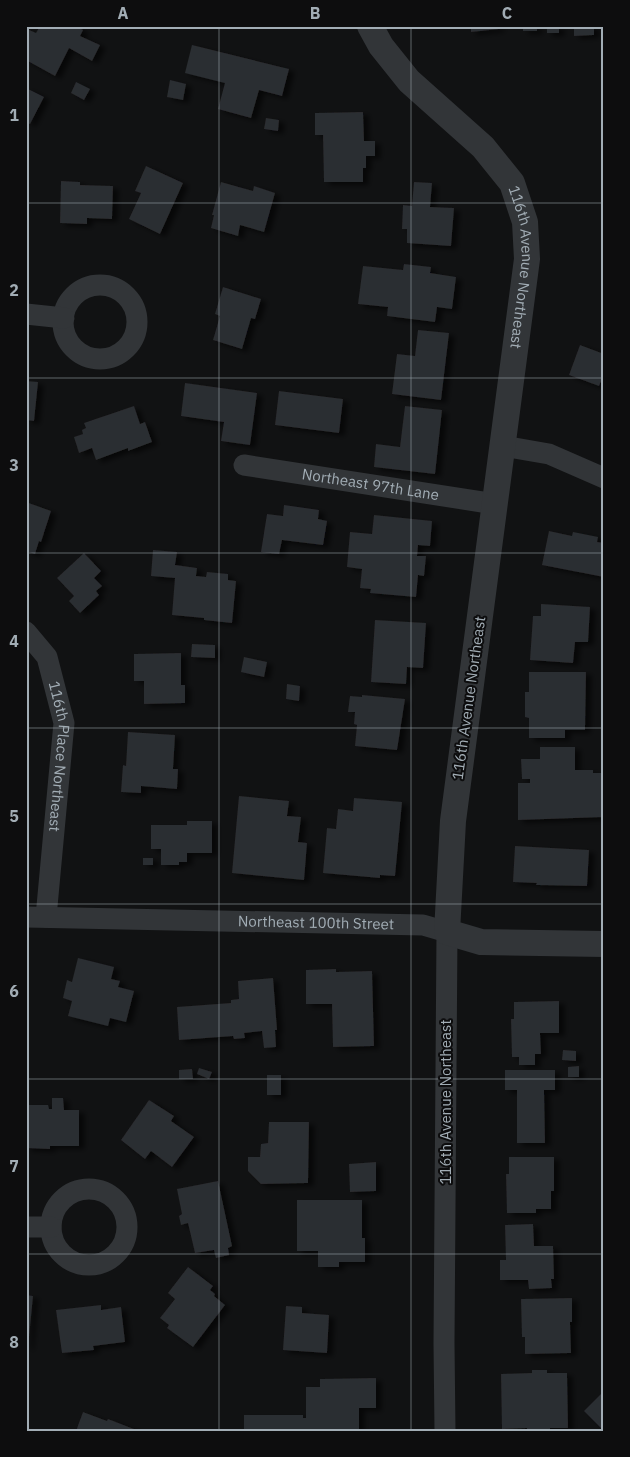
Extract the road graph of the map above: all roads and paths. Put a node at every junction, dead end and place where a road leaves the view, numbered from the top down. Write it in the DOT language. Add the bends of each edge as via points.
graph roads {
  1 [pos="370,26"];
  2 [pos="26,314"];
  3 [pos="64,318"];
  4 [pos="503,446"];
  5 [pos="244,465"];
  6 [pos="604,478"];
  7 [pos="495,504"];
  8 [pos="26,632"];
  9 [pos="36,917"];
  10 [pos="447,932"];
  11 [pos="604,944"];
  12 [pos="26,1227"];
  13 [pos="51,1227"];
  14 [pos="445,1431"];
  1 -- 4 [label="street, 116th Avenue Northeast" via="381,46 409,81 483,147 512,182 525,222 527,259"];
  2 -- 3 [label="street"];
  4 -- 6 [label="street" via="549,454"];
  4 -- 7 [label="street, 116th Avenue Northeast"];
  5 -- 7 [label="street, Northeast 97th Lane"];
  7 -- 10 [label="street, 116th Avenue Northeast" via="453,821"];
  8 -- 9 [label="street, 116th Place Northeast" via="47,657 64,723"];
  9 -- 10 [label="street, Northeast 100th Street" via="423,925"];
  10 -- 11 [label="street, Northeast 100th Street" via="481,942"];
  10 -- 14 [label="street, 116th Avenue Northeast"];
  12 -- 13 [label="street"];
}
